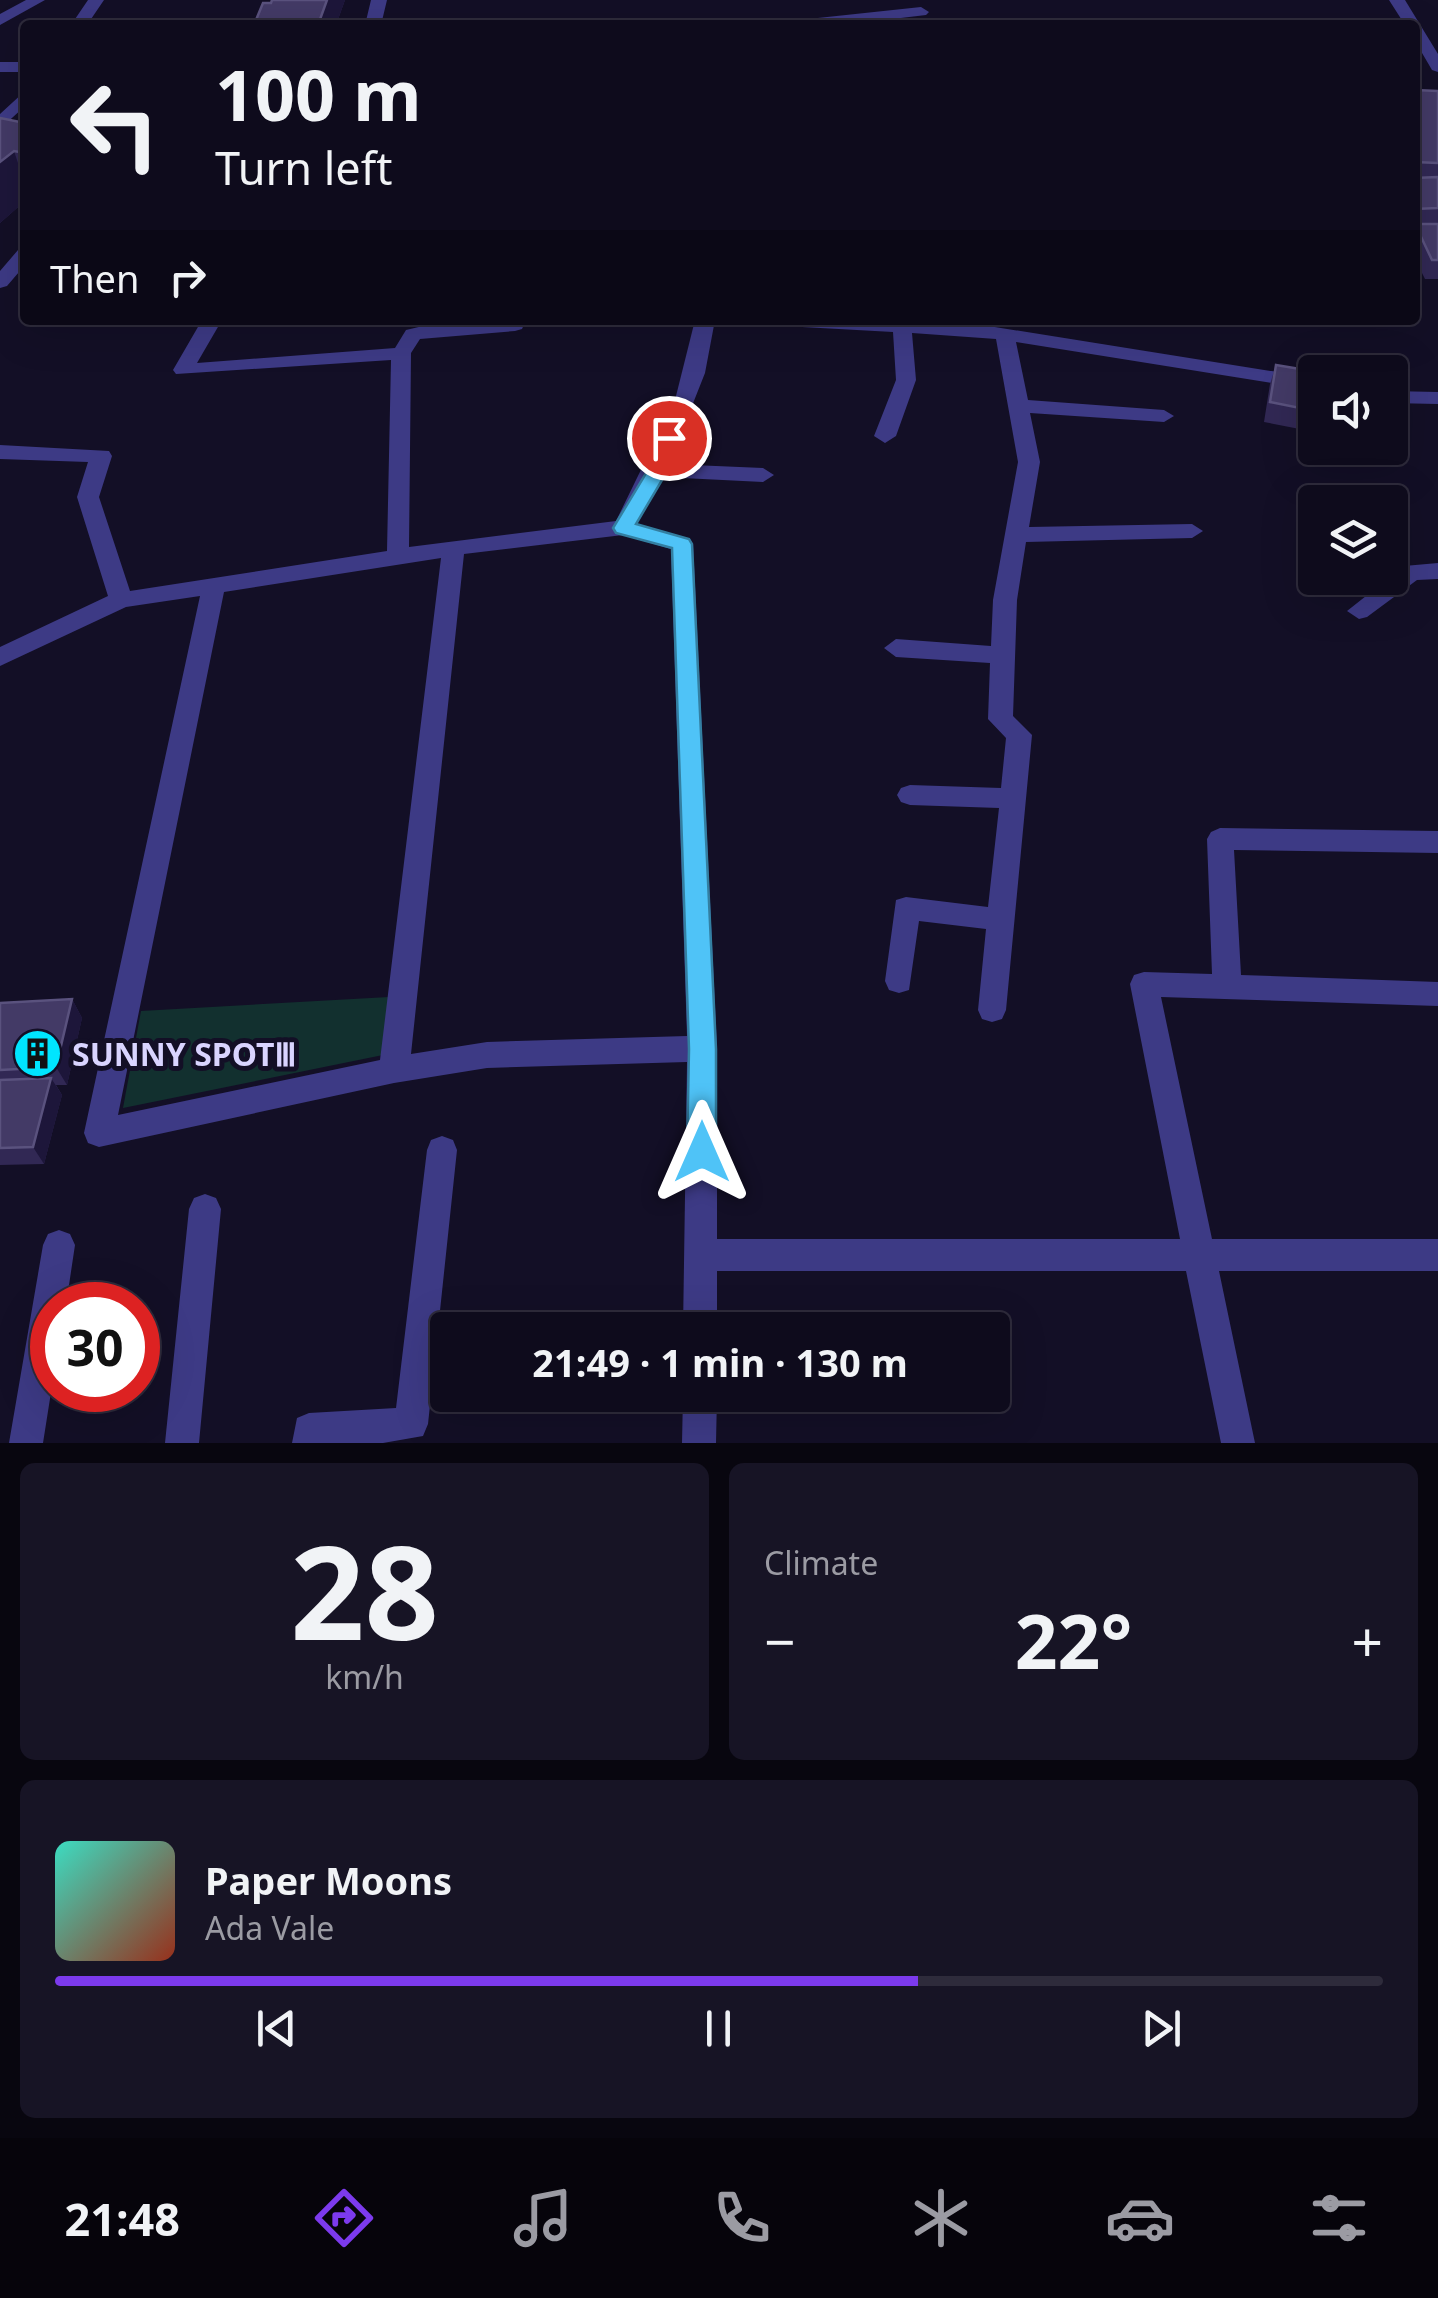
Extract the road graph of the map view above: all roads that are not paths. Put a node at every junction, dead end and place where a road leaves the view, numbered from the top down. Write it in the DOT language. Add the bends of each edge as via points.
graph roads {
  1 [pos="36,0"];
  2 [pos="921,12"];
  3 [pos="0,20"];
  4 [pos="846,20"];
  5 [pos="1420,37"];
  6 [pos="1438,68"];
  7 [pos="20,102"];
  8 [pos="0,126"];
  9 [pos="20,260"];
  10 [pos="0,282"];
  11 [pos="209,325"];
  12 [pos="437,325"];
  13 [pos="705,325"];
  14 [pos="868,325"];
  15 [pos="976,325"];
  16 [pos="902,327"];
  17 [pos="1005,335"];
  18 [pos="401,353"];
  19 [pos="1298,381"];
  20 [pos="1408,397"];
  21 [pos="1438,398"];
  22 [pos="1018,406"];
  23 [pos="1164,416"];
  24 [pos="885,436"];
  25 [pos="0,452"];
  26 [pos="658,470"];
  27 [pos="763,475"];
  28 [pos="623,528"];
  29 [pos="1192,531"];
  30 [pos="1016,535"];
  31 [pos="453,548"];
  32 [pos="398,557"];
  33 [pos="1438,571"];
  34 [pos="214,586"];
  35 [pos="121,600"];
  36 [pos="1358,610"];
  37 [pos="896,648"];
  38 [pos="1001,655"];
  39 [pos="0,657"];
  40 [pos="910,795"];
  41 [pos="1015,799"];
  42 [pos="1438,842"];
  43 [pos="1002,920"];
  44 [pos="900,981"];
  45 [pos="1227,987"];
  46 [pos="1438,994"];
  47 [pos="992,1010"];
  48 [pos="702,1049"];
  49 [pos="394,1070"];
  50 [pos="442,1150"];
  51 [pos="205,1209"];
  52 [pos="59,1245"];
  53 [pos="1438,1254"];
  54 [pos="701,1255"];
  55 [pos="1201,1255"];
  56 [pos="700,1312"];
  57 [pos="700,1412"];
  58 [pos="26,1443"];
  59 [pos="182,1443"];
  60 [pos="308,1443"];
  61 [pos="699,1443"];
  62 [pos="1238,1443"];
  1 -- 3 [label="street"];
  2 -- 4 [label="street"];
  5 -- 6 [label="street"];
  7 -- 8 [label="street"];
  9 -- 10 [label="street"];
  11 -- 18 [label="street" via="183,370"];
  12 -- 18 [label="street" via="413,334"];
  13 -- 26 [label="street"];
  14 -- 16 [label="street"];
  15 -- 16 [label="street"];
  15 -- 17 [label="street"];
  16 -- 24 [label="street" via="906,380"];
  17 -- 19 [label="street"];
  17 -- 22 [label="street"];
  18 -- 32 [label="street"];
  20 -- 21 [label="street"];
  22 -- 23 [label="street"];
  22 -- 30 [label="street" via="1029,462"];
  25 -- 35 [label="street" via="101,456 88,497"];
  26 -- 27 [label="street"];
  26 -- 28 [label="street"];
  28 -- 31 [label="street"];
  28 -- 48 [label="street" via="682,544"];
  29 -- 30 [label="street"];
  30 -- 38 [label="street"];
  31 -- 32 [label="street"];
  31 -- 49 [label="street"];
  32 -- 34 [label="street"];
  33 -- 36 [label="street" via="1412,572"];
  34 -- 35 [label="street"];
  34 -- 49 [label="street" via="99,1133"];
  35 -- 39 [label="street"];
  37 -- 38 [label="street"];
  38 -- 41 [label="street" via="1000,719 1019,735"];
  40 -- 41 [label="street"];
  41 -- 43 [label="street"];
  42 -- 45 [label="street" via="1220,838"];
  43 -- 44 [label="street" via="906,908"];
  43 -- 47 [label="street"];
  45 -- 46 [label="street"];
  45 -- 55 [label="street" via="1144,984"];
  48 -- 49 [label="street" via="488,1055"];
  48 -- 54 [label="street"];
  50 -- 60 [label="street" via="410,1424 309,1430"];
  51 -- 59 [label="street"];
  52 -- 58 [label="street"];
  53 -- 55 [label="street"];
  54 -- 55 [label="street"];
  54 -- 56 [label="street"];
  55 -- 62 [label="street"];
  57 -- 61 [label="street"];
}
